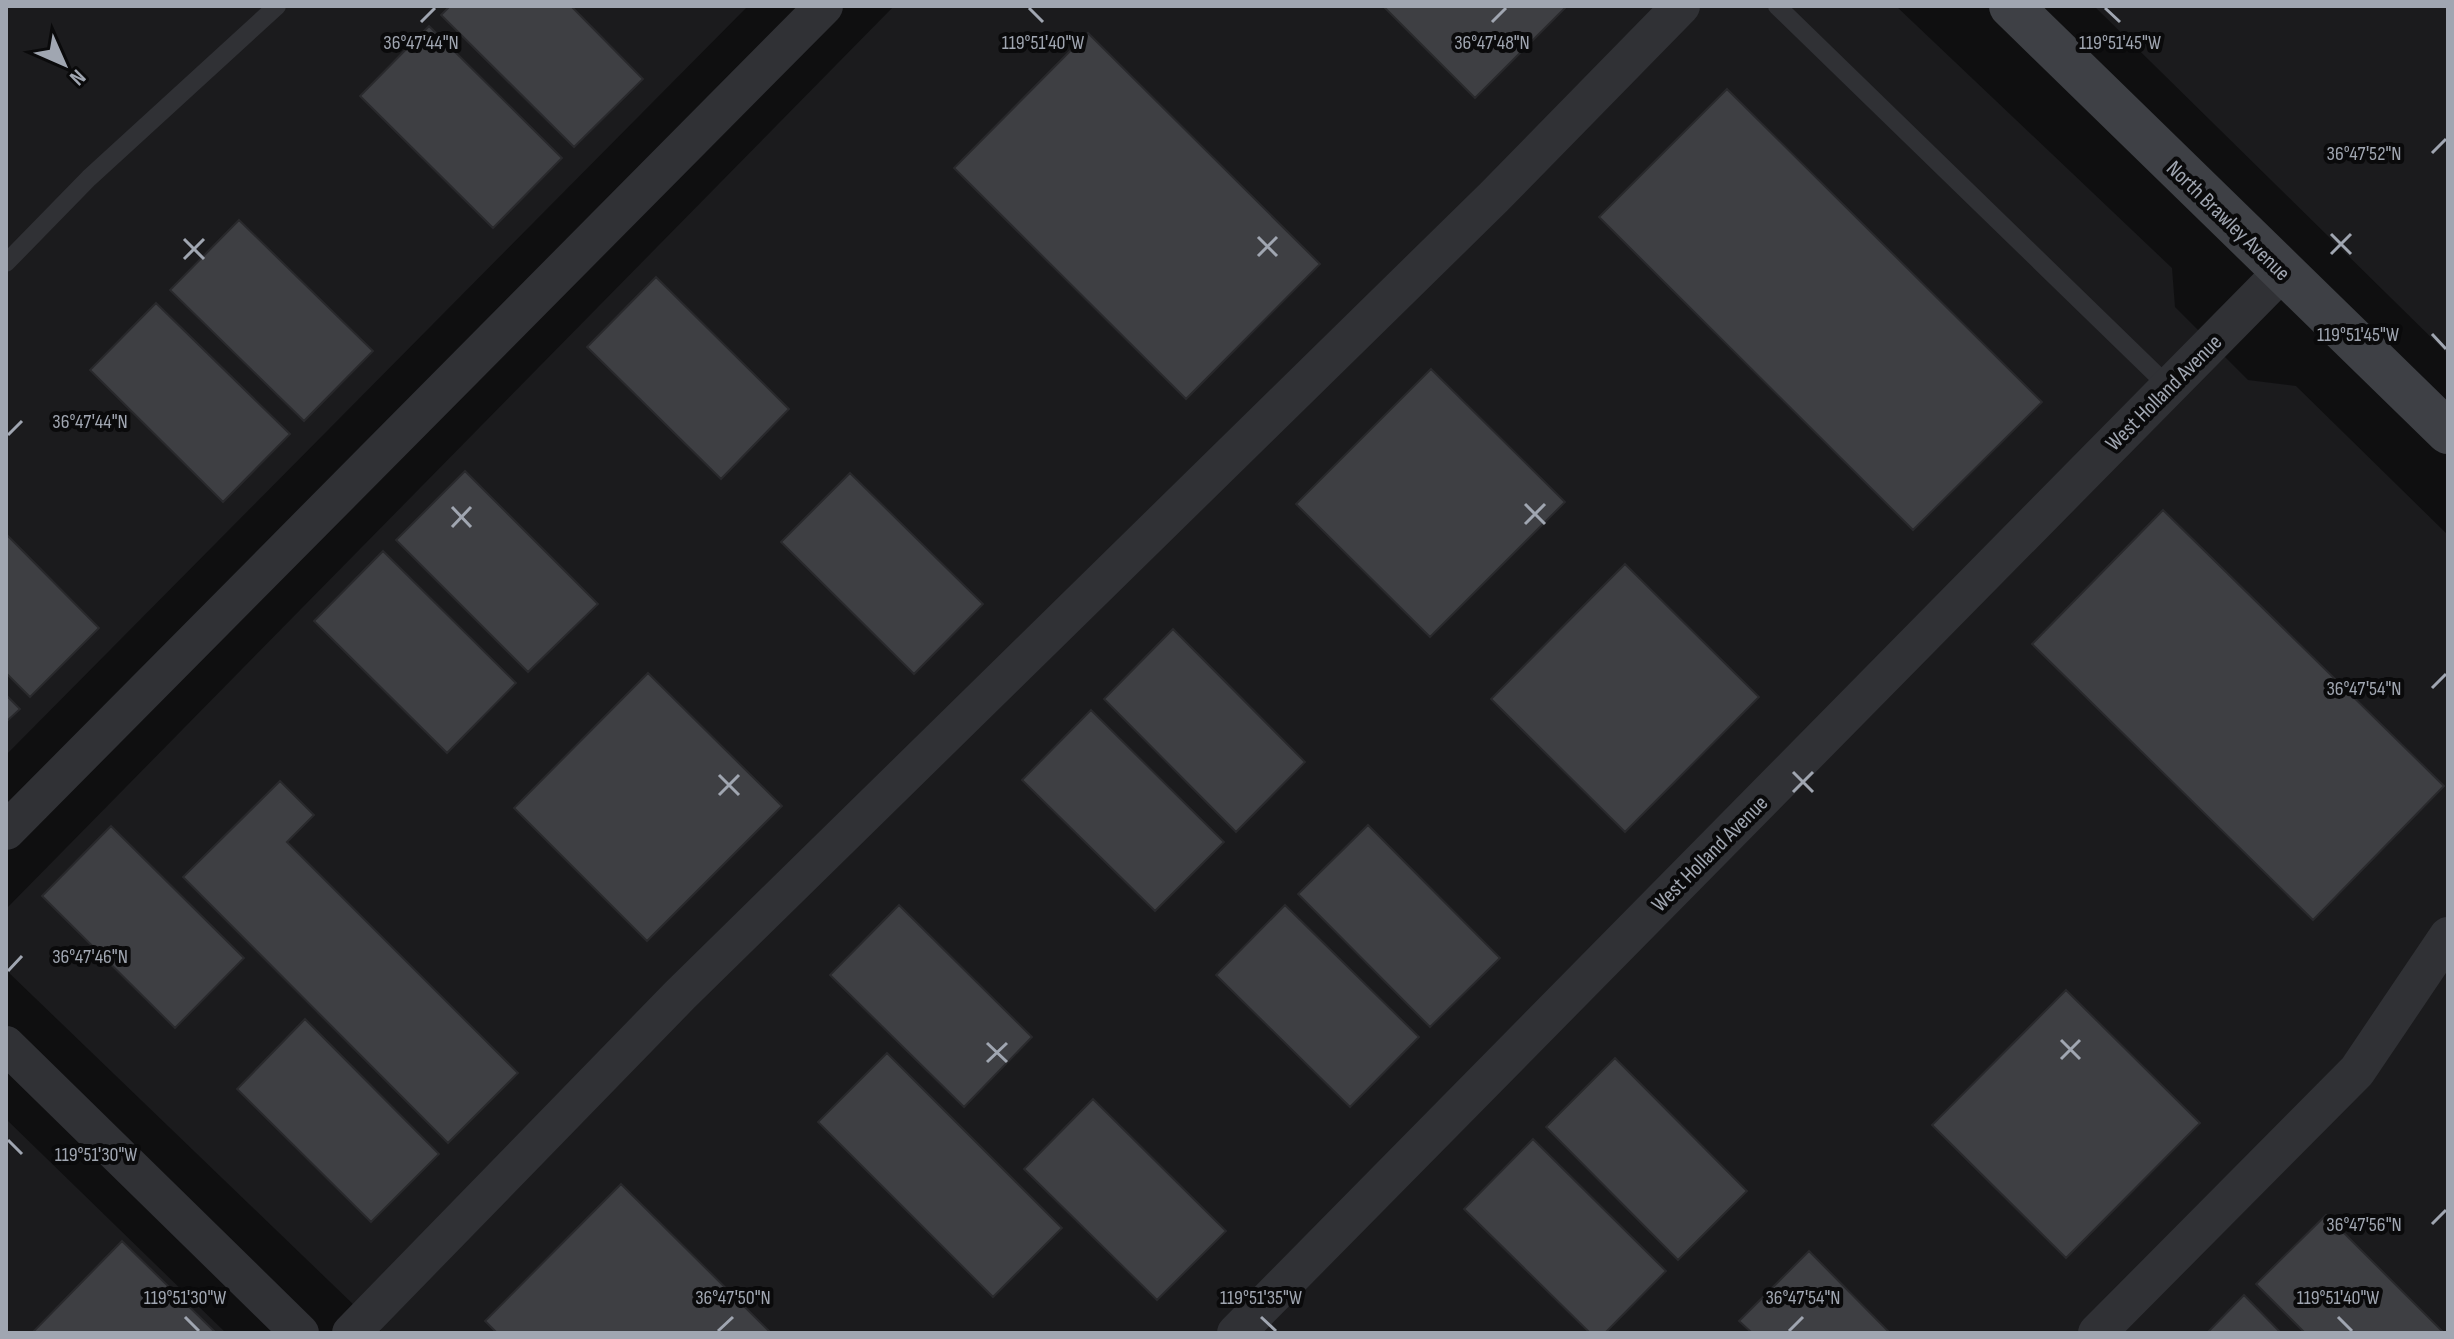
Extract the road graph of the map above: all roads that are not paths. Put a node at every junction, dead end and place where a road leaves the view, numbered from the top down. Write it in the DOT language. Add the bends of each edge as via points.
graph roads {
  1 [pos="277,6"];
  2 [pos="824,6"];
  3 [pos="1681,6"];
  4 [pos="1777,6"];
  5 [pos="2011,6"];
  6 [pos="6,263"];
  7 [pos="2282,272"];
  8 [pos="2169,387"];
  9 [pos="2448,432"];
  10 [pos="6,831"];
  11 [pos="2448,936"];
  12 [pos="6,1045"];
  13 [pos="300,1333"];
  14 [pos="351,1333"];
  15 [pos="1236,1333"];
  16 [pos="2097,1333"];
  1 -- 6 [label="lane" via="89,178"];
  2 -- 10 [label="street"];
  3 -- 14 [label="street" via="1494,197 680,995"];
  4 -- 8 [label="lane"];
  5 -- 7 [label="main road, North Brawley Avenue"];
  7 -- 8 [label="street, West Holland Avenue"];
  7 -- 9 [label="main road, North Brawley Avenue"];
  8 -- 15 [label="street, West Holland Avenue"];
  11 -- 16 [label="street" via="2357,1071"];
  12 -- 13 [label="street"];
}
